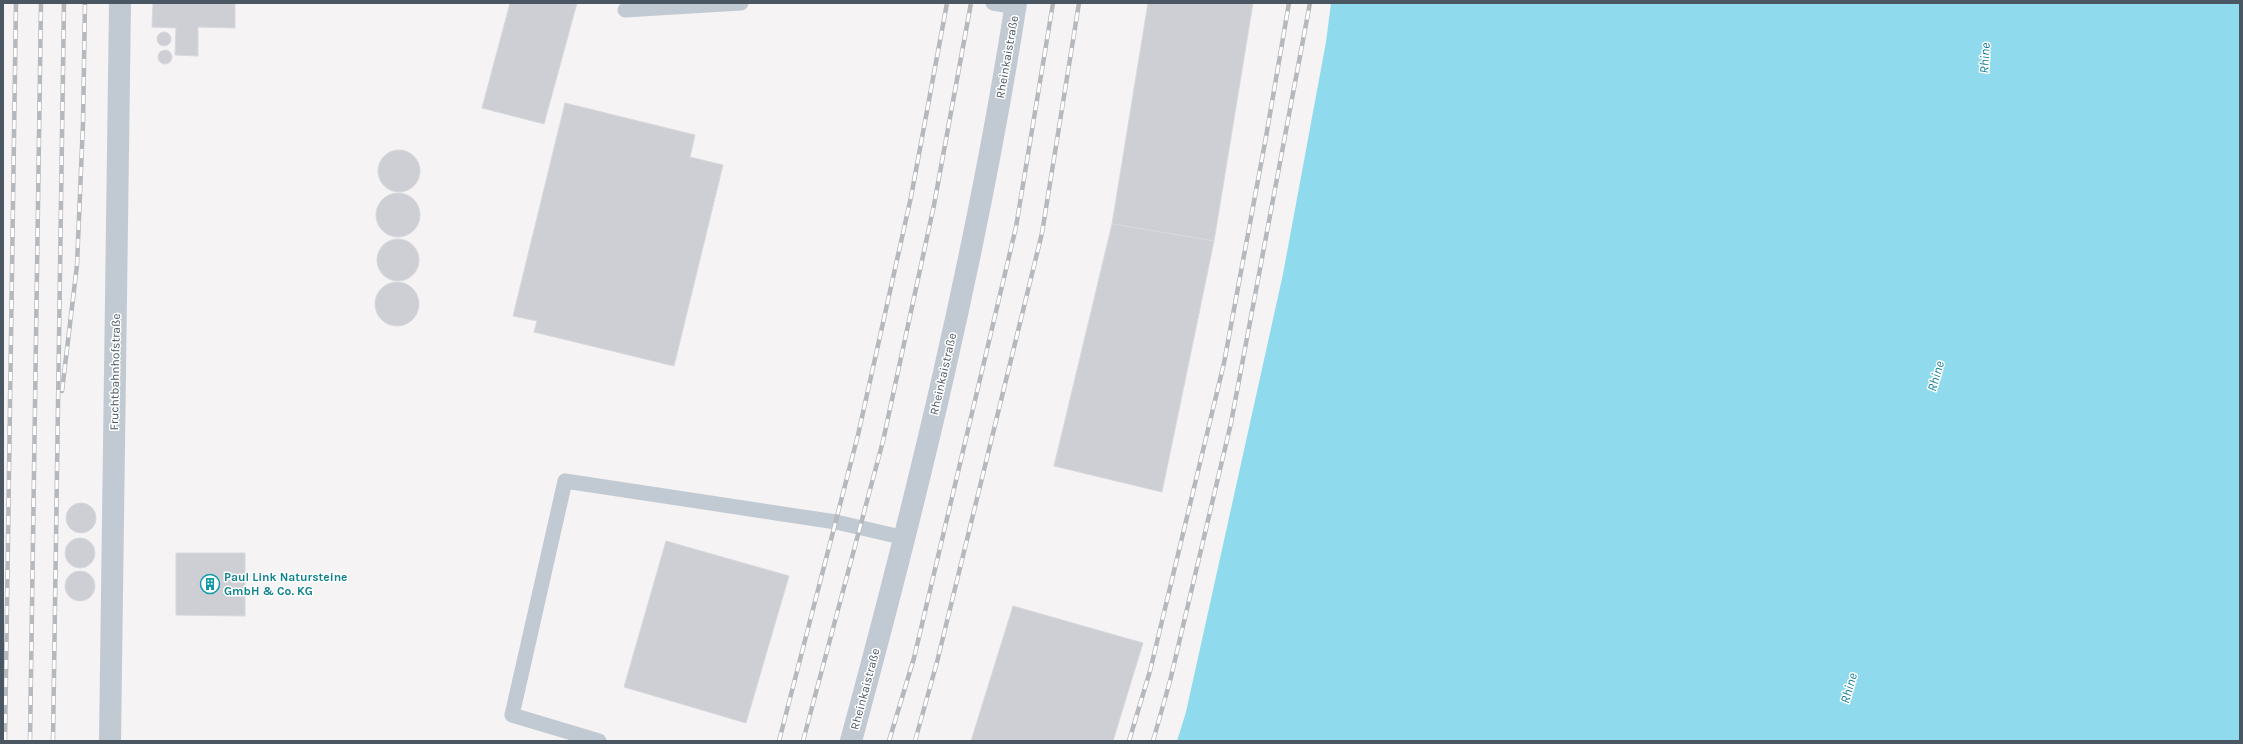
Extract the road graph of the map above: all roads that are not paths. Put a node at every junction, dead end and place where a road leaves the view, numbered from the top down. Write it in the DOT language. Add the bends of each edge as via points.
graph roads {
  1 [pos="120,3"];
  2 [pos="741,3"];
  3 [pos="993,3"];
  4 [pos="1016,5"];
  5 [pos="624,10"];
  6 [pos="905,538"];
  7 [pos="110,741"];
  8 [pos="599,741"];
  9 [pos="851,741"];
  1 -- 7 [label="street, Fruchtbahnhofstraße"];
  2 -- 5 [label="lane"];
  3 -- 4 [label="lane"];
  4 -- 6 [label="street, Rheinkaistraße" via="983,187 944,376"];
  6 -- 8 [label="lane" via="836,522 565,481 512,715"];
  6 -- 9 [label="street, Rheinkaistraße"];
}
